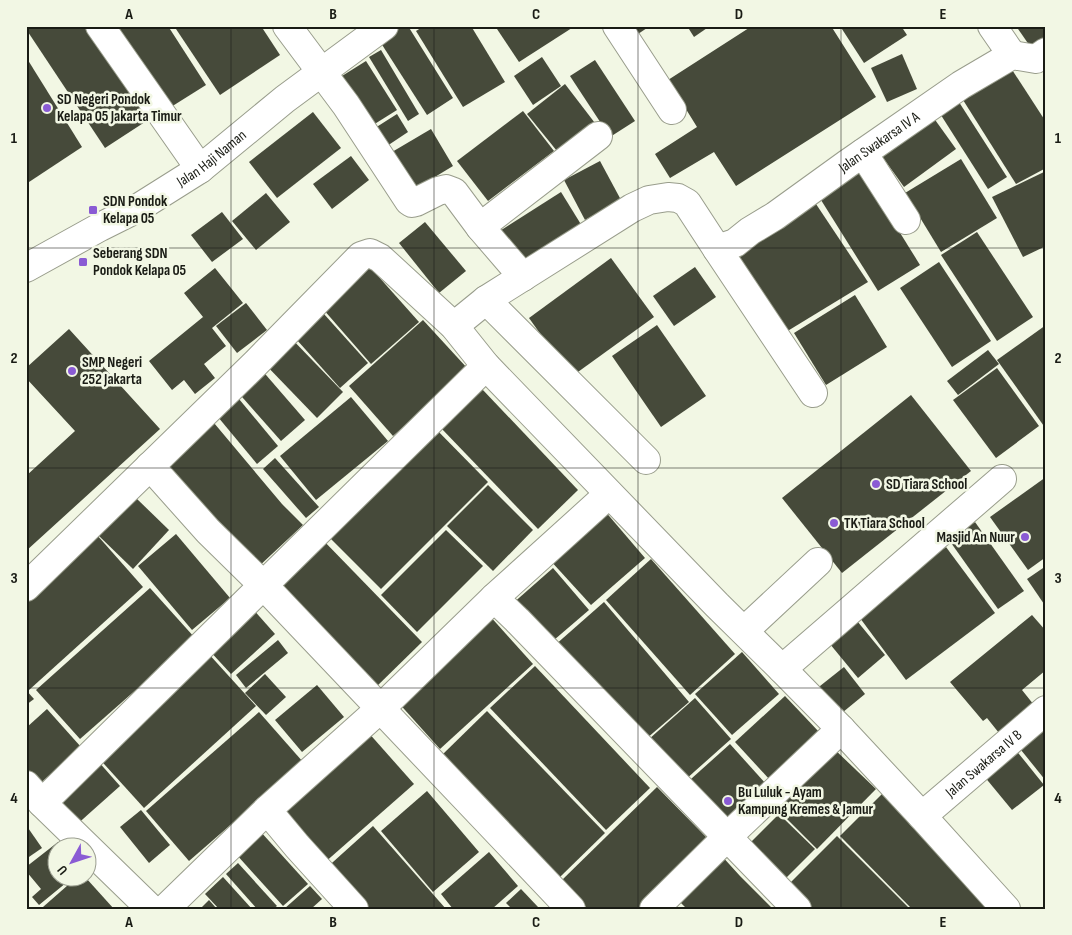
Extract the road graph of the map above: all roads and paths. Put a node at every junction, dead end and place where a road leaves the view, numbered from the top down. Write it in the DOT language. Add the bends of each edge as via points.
graph roads {
  1 [pos="100,26"];
  2 [pos="287,26"];
  3 [pos="384,26"];
  4 [pos="617,26"];
  5 [pos="992,26"];
  6 [pos="1046,52"];
  7 [pos="1012,55"];
  8 [pos="322,72"];
  9 [pos="672,110"];
  10 [pos="598,136"];
  11 [pos="863,153"];
  12 [pos="200,169"];
  13 [pos="906,220"];
  14 [pos="480,227"];
  15 [pos="716,249"];
  16 [pos="26,268"];
  17 [pos="523,276"];
  18 [pos="486,300"];
  19 [pos="454,326"];
  20 [pos="486,366"];
  21 [pos="813,393"];
  22 [pos="646,460"];
  23 [pos="150,466"];
  24 [pos="1002,479"];
  25 [pos="609,494"];
  26 [pos="818,562"];
  27 [pos="263,585"];
  28 [pos="26,587"];
  29 [pos="494,598"];
  30 [pos="744,631"];
  31 [pos="782,668"];
  32 [pos="381,708"];
  33 [pos="1046,710"];
  34 [pos="841,729"];
  35 [pos="34,794"];
  36 [pos="267,810"];
  37 [pos="922,816"];
  38 [pos="727,837"];
  39 [pos="151,909"];
  40 [pos="165,909"];
  41 [pos="354,909"];
  42 [pos="571,909"];
  43 [pos="654,909"];
  44 [pos="797,909"];
  45 [pos="1006,909"];
  1 -- 12 [label="street"];
  2 -- 8 [label="street"];
  3 -- 8 [label="street, Jalan Haji Naman"];
  4 -- 9 [label="street"];
  5 -- 7 [label="street"];
  6 -- 7 [label="street" via="1036,59"];
  7 -- 11 [label="street, Jalan Swakarsa IV A" via="961,85"];
  8 -- 12 [label="street, Jalan Haji Naman"];
  8 -- 14 [label="street" via="409,201 416,202 446,189 454,192"];
  10 -- 14 [label="street"];
  11 -- 13 [label="street"];
  11 -- 15 [label="street, Jalan Swakarsa IV A" via="735,243"];
  12 -- 16 [label="street, Jalan Haji Naman" via="138,208"];
  14 -- 17 [label="street"];
  15 -- 17 [label="street" via="687,203 668,197 649,200 632,208"];
  15 -- 21 [label="street"];
  17 -- 18 [label="street"];
  18 -- 19 [label="street"];
  18 -- 22 [label="street"];
  19 -- 20 [label="street"];
  19 -- 23 [label="street" via="380,258 370,253 361,256"];
  20 -- 25 [label="street"];
  20 -- 27 [label="street"];
  23 -- 27 [label="street" via="208,531"];
  23 -- 28 [label="street"];
  24 -- 31 [label="street"];
  25 -- 29 [label="street"];
  25 -- 30 [label="street"];
  26 -- 30 [label="street"];
  27 -- 32 [label="street"];
  27 -- 35 [label="street"];
  29 -- 32 [label="street"];
  29 -- 38 [label="street"];
  30 -- 31 [label="street"];
  31 -- 34 [label="street"];
  32 -- 36 [label="street"];
  32 -- 42 [label="street"];
  33 -- 37 [label="street, Jalan Swakarsa IV B"];
  34 -- 37 [label="street"];
  34 -- 38 [label="street"];
  35 -- 39 [label="street"];
  36 -- 40 [label="street"];
  36 -- 41 [label="street"];
  37 -- 45 [label="street"];
  38 -- 43 [label="street"];
  38 -- 44 [label="street"];
}
